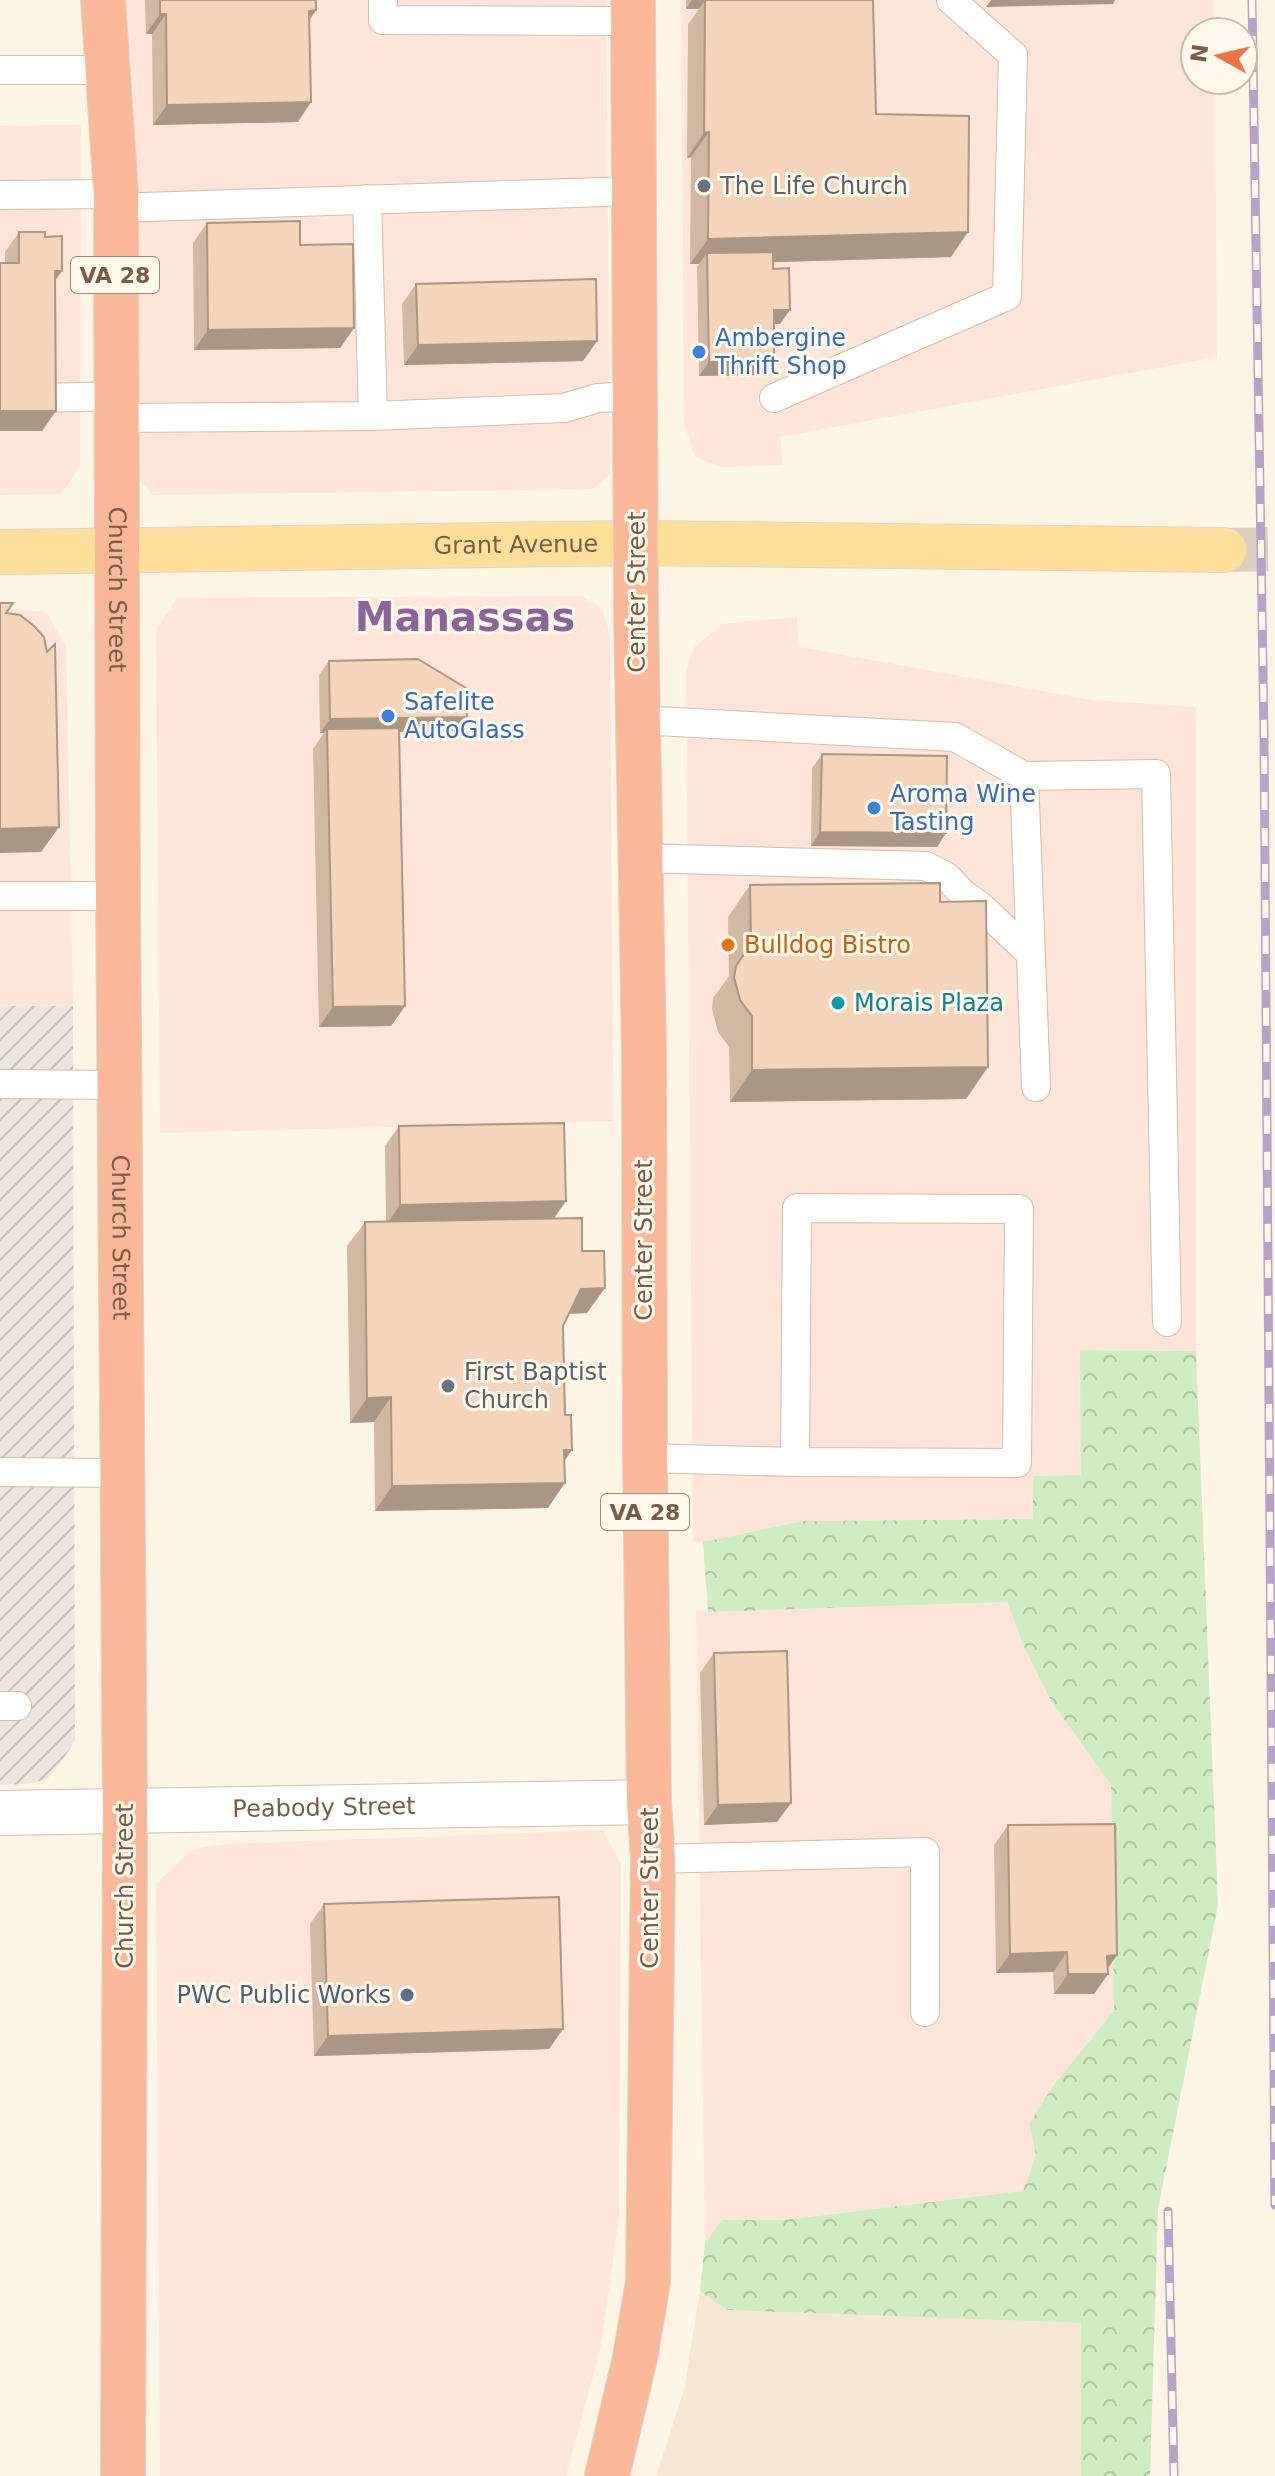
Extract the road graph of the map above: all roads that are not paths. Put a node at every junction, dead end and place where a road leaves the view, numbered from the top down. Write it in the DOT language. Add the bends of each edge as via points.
graph roads {
  1 [pos="103,0"];
  2 [pos="383,0"];
  3 [pos="951,0"];
  4 [pos="633,11"];
  5 [pos="0,70"];
  6 [pos="108,70"];
  7 [pos="634,191"];
  8 [pos="0,195"];
  9 [pos="367,199"];
  10 [pos="116,201"];
  11 [pos="635,396"];
  12 [pos="42,398"];
  13 [pos="774,398"];
  14 [pos="116,407"];
  15 [pos="373,416"];
  16 [pos="636,543"];
  17 [pos="116,550"];
  18 [pos="1224,550"];
  19 [pos="0,552"];
  20 [pos="638,720"];
  21 [pos="1024,776"];
  22 [pos="641,858"];
  23 [pos="0,896"];
  24 [pos="118,896"];
  25 [pos="1029,952"];
  26 [pos="0,1084"];
  27 [pos="119,1085"];
  28 [pos="1036,1087"];
  29 [pos="1167,1322"];
  30 [pos="645,1458"];
  31 [pos="795,1462"];
  32 [pos="0,1472"];
  33 [pos="123,1473"];
  34 [pos="649,1802"];
  35 [pos="125,1812"];
  36 [pos="0,1813"];
  37 [pos="653,1859"];
  38 [pos="925,2012"];
  39 [pos="123,2476"];
  40 [pos="607,2476"];
  1 -- 6 [label="highway, Church Street / VA 28"];
  2 -- 4 [label="lane" via="383,20"];
  3 -- 13 [label="lane" via="1013,55 1007,296"];
  4 -- 7 [label="highway, Center Street / VA 28"];
  5 -- 6 [label="lane"];
  6 -- 10 [label="highway, Church Street / VA 28"];
  7 -- 9 [label="lane"];
  7 -- 11 [label="highway, Center Street / VA 28"];
  8 -- 10 [label="lane"];
  9 -- 10 [label="lane"];
  9 -- 15 [label="lane"];
  10 -- 14 [label="highway, Church Street / VA 28"];
  11 -- 15 [label="lane" via="598,398 564,408"];
  11 -- 16 [label="highway, Center Street / VA 28"];
  12 -- 14 [label="lane"];
  14 -- 15 [label="lane"];
  14 -- 17 [label="highway, Church Street / VA 28"];
  16 -- 17 [label="main road, Grant Avenue"];
  16 -- 18 [label="main road, Grant Avenue"];
  16 -- 20 [label="highway, Center Street / VA 28"];
  17 -- 19 [label="main road, Grant Avenue"];
  17 -- 24 [label="highway, Church Street / VA 28"];
  20 -- 21 [label="lane" via="955,737"];
  20 -- 22 [label="highway, Center Street / VA 28"];
  21 -- 25 [label="lane"];
  21 -- 29 [label="lane" via="1156,774"];
  22 -- 25 [label="lane" via="926,866 947,877"];
  22 -- 30 [label="highway, Center Street / VA 28"];
  23 -- 24 [label="lane"];
  24 -- 27 [label="highway, Church Street / VA 28"];
  25 -- 28 [label="lane"];
  26 -- 27 [label="lane"];
  27 -- 33 [label="highway, Church Street / VA 28"];
  30 -- 31 [label="lane"];
  30 -- 34 [label="highway, Center Street / VA 28"];
  31 -- 31 [label="lane" via="797,1208 1019,1209 1017,1463"];
  32 -- 33 [label="lane"];
  33 -- 35 [label="highway, Church Street / VA 28"];
  34 -- 35 [label="street, Peabody Street"];
  34 -- 37 [label="highway, Center Street / VA 28"];
  35 -- 36 [label="street, Peabody Street"];
  35 -- 39 [label="highway, Church Street / VA 28"];
  37 -- 38 [label="lane" via="925,1852"];
  37 -- 40 [label="highway, Center Street / VA 28" via="648,2282"];
}
